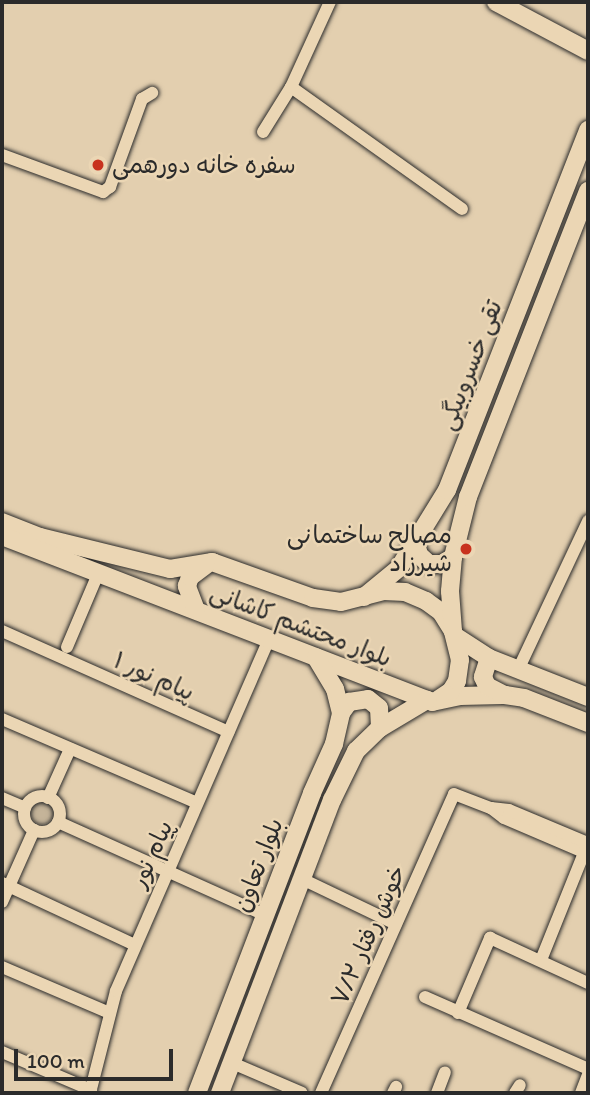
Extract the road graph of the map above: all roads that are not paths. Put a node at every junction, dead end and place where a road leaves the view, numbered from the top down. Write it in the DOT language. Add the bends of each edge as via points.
graph roads {
  1 [pos="330,2"];
  2 [pos="496,2"];
  3 [pos="588,51"];
  4 [pos="292,87"];
  5 [pos="152,93"];
  6 [pos="588,130"];
  7 [pos="263,132"];
  8 [pos="2,155"];
  9 [pos="588,191"];
  10 [pos="462,209"];
  11 [pos="588,521"];
  12 [pos="2,522"];
  13 [pos="2,536"];
  14 [pos="416,543"];
  15 [pos="96,549"];
  16 [pos="453,557"];
  17 [pos="212,562"];
  18 [pos="93,572"];
  19 [pos="364,597"];
  20 [pos="196,610"];
  21 [pos="2,631"];
  22 [pos="454,634"];
  23 [pos="269,639"];
  24 [pos="65,653"];
  25 [pos="316,657"];
  26 [pos="489,658"];
  27 [pos="518,670"];
  28 [pos="505,695"];
  29 [pos="588,697"];
  30 [pos="430,701"];
  31 [pos="341,713"];
  32 [pos="2,719"];
  33 [pos="588,723"];
  34 [pos="380,728"];
  35 [pos="229,732"];
  36 [pos="70,749"];
  37 [pos="48,797"];
  38 [pos="2,798"];
  39 [pos="197,803"];
  40 [pos="25,808"];
  41 [pos="58,822"];
  42 [pos="34,830"];
  43 [pos="587,848"];
  44 [pos="166,871"];
  45 [pos="302,879"];
  46 [pos="5,885"];
  47 [pos="2,902"];
  48 [pos="265,915"];
  49 [pos="396,924"];
  50 [pos="135,945"];
  51 [pos="541,960"];
  52 [pos="2,967"];
  53 [pos="588,983"];
  54 [pos="425,997"];
  55 [pos="110,1013"];
  56 [pos="458,1013"];
  57 [pos="2,1052"];
  58 [pos="230,1062"];
  59 [pos="588,1069"];
  60 [pos="445,1072"];
  61 [pos="588,1075"];
  62 [pos="91,1092"];
  63 [pos="197,1093"];
  64 [pos="220,1093"];
  65 [pos="302,1093"];
  66 [pos="321,1093"];
  67 [pos="437,1093"];
  68 [pos="581,1093"];
  1 -- 4 [label="street"];
  2 -- 3 [label="main road"];
  4 -- 7 [label="street"];
  4 -- 10 [label="street"];
  5 -- 8 [label="street" via="142,99 110,187 103,192"];
  6 -- 14 [label="main road, تقی خسروبیگی" via="447,490"];
  9 -- 16 [label="main road, تقی خسروبیگی" via="468,497"];
  11 -- 27 [label="street"];
  12 -- 15 [label="main road, بلوار محتشم کاشانی" via="40,537"];
  13 -- 18 [label="main road, بلوار محتشم کاشانی"];
  14 -- 16 [label="main road" via="419,555 429,564 442,564"];
  14 -- 19 [label="main road, تقی خسروبیگی" via="399,568"];
  15 -- 17 [label="main road, بلوار محتشم کاشانی" via="170,569"];
  15 -- 18 [label="main road" via="83,556"];
  16 -- 22 [label="main road, تقی خسروبیگی"];
  17 -- 19 [label="main road, بلوار محتشم کاشانی" via="313,598 341,602"];
  17 -- 20 [label="main road" via="197,569 187,586"];
  18 -- 20 [label="main road, بلوار محتشم کاشانی"];
  18 -- 24 [label="street"];
  19 -- 22 [label="main road, بلوار محتشم کاشانی" via="384,591 405,592 441,612"];
  20 -- 23 [label="main road, بلوار محتشم کاشانی"];
  21 -- 24 [label="street, پیام نور ۱"];
  22 -- 26 [label="main road, بلوار محتشم کاشانی"];
  22 -- 30 [label="main road, تقی خسروبیگی" via="460,660 457,681 444,697"];
  23 -- 25 [label="main road, بلوار محتشم کاشانی"];
  23 -- 35 [label="street, پیام نور"];
  24 -- 35 [label="street, پیام نور ۱"];
  25 -- 30 [label="main road, بلوار محتشم کاشانی"];
  25 -- 31 [label="main road" via="335,689"];
  26 -- 27 [label="main road, بلوار محتشم کاشانی"];
  26 -- 28 [label="main road" via="484,667 487,686"];
  27 -- 29 [label="main road, بلوار محتشم کاشانی"];
  28 -- 30 [label="main road"];
  28 -- 33 [label="main road"];
  30 -- 34 [label="main road, بلوار تعاون"];
  31 -- 34 [label="main road" via="349,702 369,699 379,708"];
  31 -- 48 [label="main road, بلوار تعاون" via="334,744"];
  32 -- 36 [label="street"];
  34 -- 45 [label="main road, بلوار تعاون" via="356,751"];
  35 -- 39 [label="street, پیام نور"];
  36 -- 37 [label="street"];
  36 -- 39 [label="street"];
  37 -- 40 [label="street" via="34,798"];
  37 -- 41 [label="street" via="58,808"];
  38 -- 40 [label="street"];
  39 -- 44 [label="street, پیام نور"];
  40 -- 42 [label="street" via="26,822"];
  41 -- 42 [label="street" via="46,831"];
  41 -- 44 [label="street"];
  42 -- 46 [label="street"];
  43 -- 49 [label="street, خوش رفتار ۷/۲" via="509,810 454,794"];
  43 -- 51 [label="street"];
  44 -- 48 [label="street"];
  44 -- 50 [label="street, پیام نور"];
  45 -- 49 [label="street"];
  45 -- 58 [label="main road, بلوار تعاون"];
  46 -- 47 [label="street"];
  46 -- 50 [label="street"];
  48 -- 63 [label="main road, بلوار تعاون"];
  49 -- 66 [label="street, خوش رفتار ۷/۲"];
  50 -- 55 [label="street, پیام نور"];
  51 -- 53 [label="street"];
  51 -- 56 [label="street" via="490,938"];
  52 -- 55 [label="street"];
  54 -- 56 [label="street"];
  55 -- 62 [label="street, پیام نور"];
  56 -- 59 [label="street"];
  57 -- 62 [label="street"];
  58 -- 64 [label="main road, بلوار تعاون"];
  58 -- 65 [label="street"];
  60 -- 67 [label="street"];
  61 -- 68 [label="street"];
}
